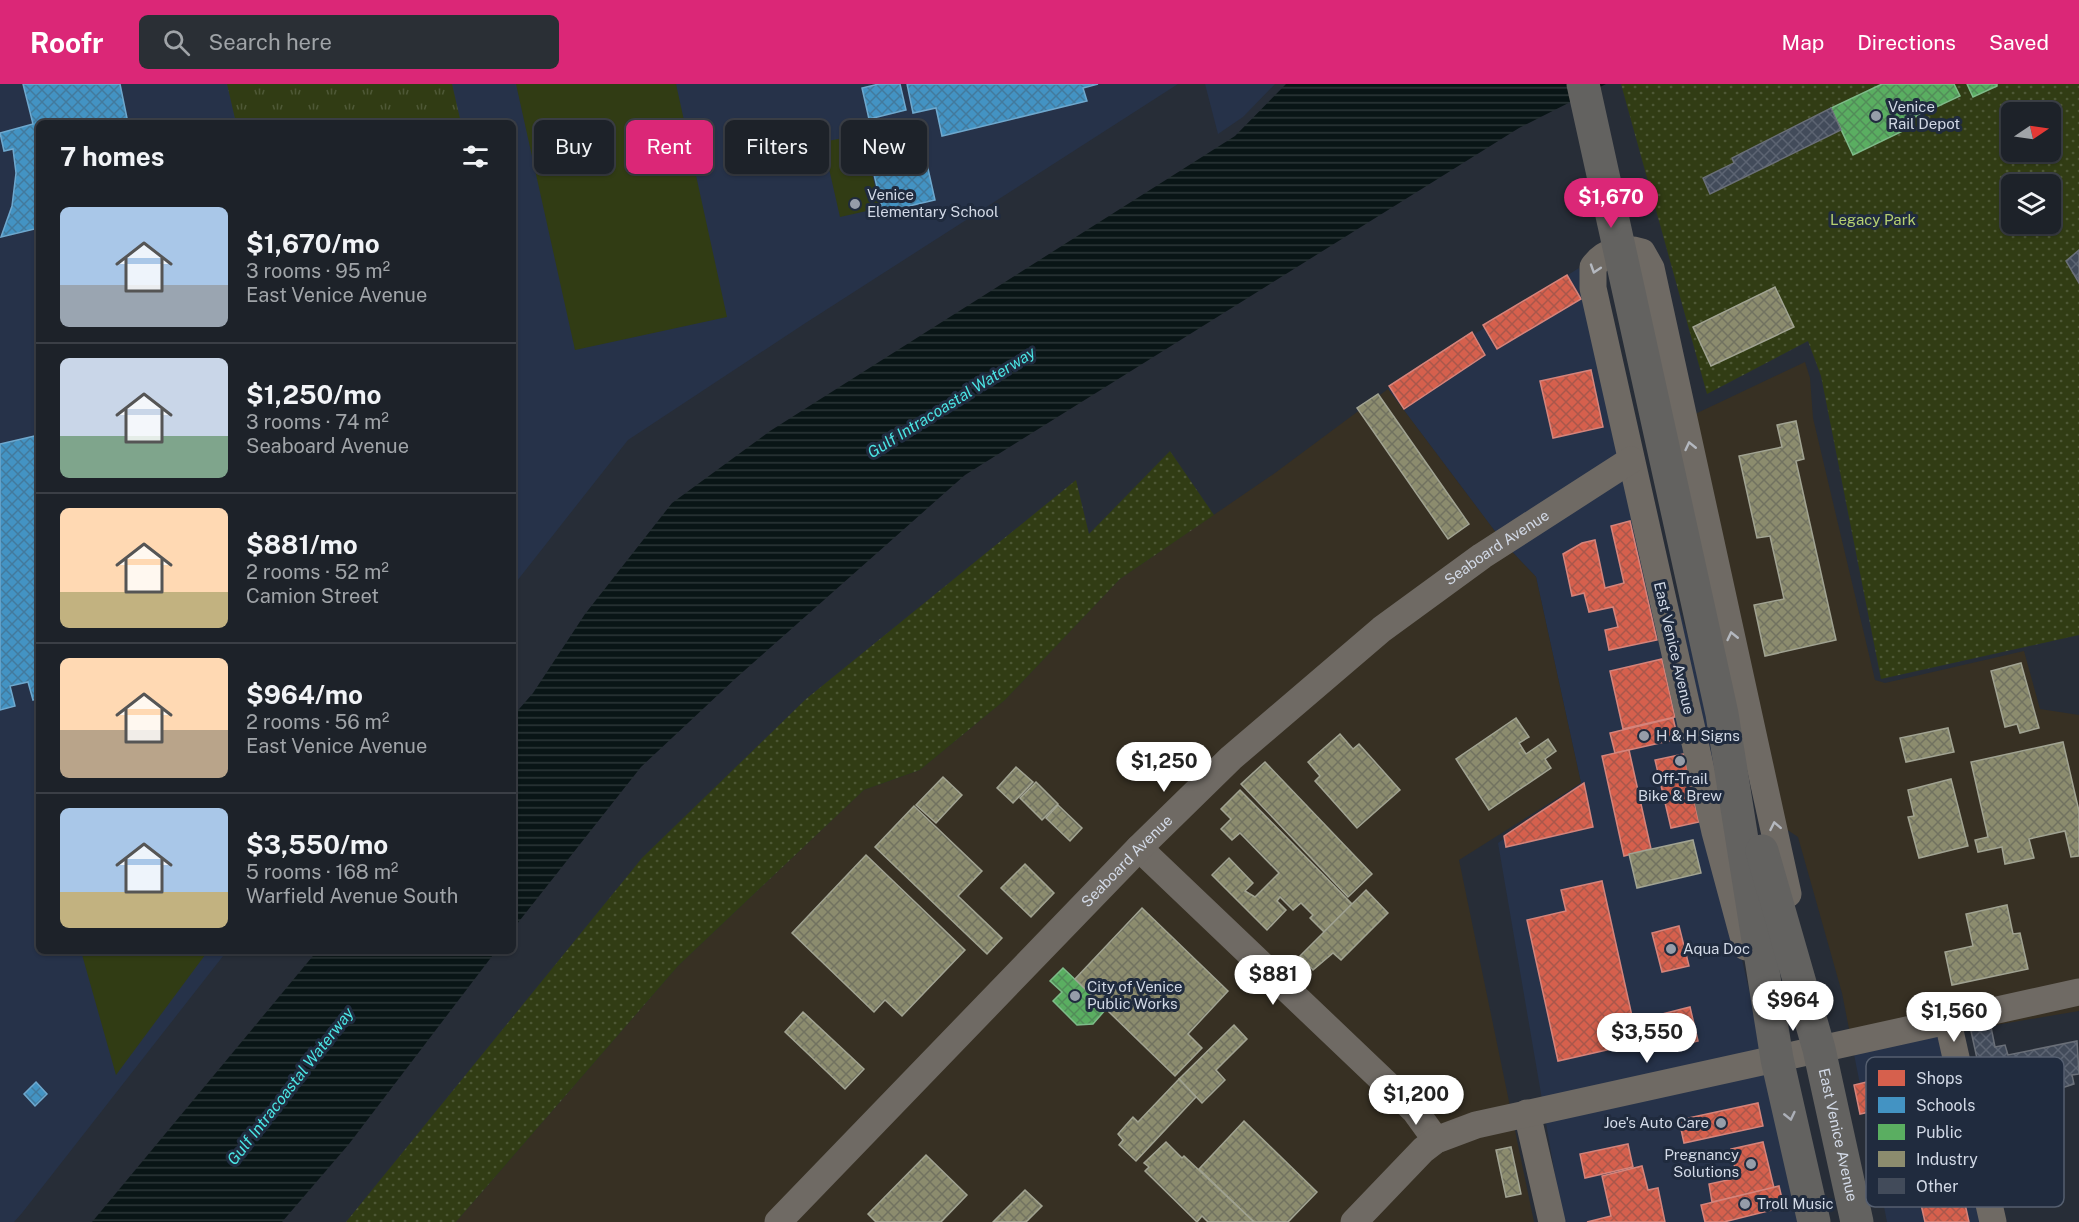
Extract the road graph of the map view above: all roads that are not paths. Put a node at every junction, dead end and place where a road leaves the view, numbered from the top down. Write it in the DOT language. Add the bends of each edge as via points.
graph roads {
  1 [pos="1583,84"];
  2 [pos="1631,460"];
  3 [pos="1723,720"];
  4 [pos="1139,848"];
  5 [pos="2079,992"];
  6 [pos="1948,1022"];
  7 [pos="1819,1048"];
  8 [pos="1956,1057"];
  9 [pos="1777,1059"];
  10 [pos="1527,1113"];
  11 [pos="1436,1140"];
  12 [pos="1990,1207"];
  13 [pos="778,1222"];
  14 [pos="1354,1222"];
  15 [pos="1552,1222"];
  16 [pos="1814,1222"];
  17 [pos="1857,1222"];
  18 [pos="1993,1222"];
  1 -- 3 [label="main road, East Venice Avenue"];
  2 -- 4 [label="street, Seaboard Avenue" via="1482,556 1382,629 1231,758"];
  7 -- 2 [label="street, East Venice Avenue, one-way" via="1772,812 1653,276 1642,252 1631,248 1606,253 1593,267 1592,277"];
  2 -- 9 [label="street, East Venice Avenue" via="1715,832"];
  3 -- 7 [label="main road, East Venice Avenue"];
  3 -- 9 [label="main road, East Venice Avenue"];
  4 -- 11 [label="street" via="1415,1111"];
  4 -- 13 [label="street, Seaboard Avenue"];
  5 -- 6 [label="street"];
  6 -- 7 [label="street"];
  6 -- 8 [label="street"];
  7 -- 9 [label="street"];
  7 -- 17 [label="main road, East Venice Avenue"];
  9 -- 10 [label="street"];
  9 -- 16 [label="main road, East Venice Avenue, one-way"];
  10 -- 11 [label="street" via="1476,1125"];
  10 -- 15 [label="street"];
  11 -- 14 [label="street"];
  12 -- 18 [label="street"];
}
